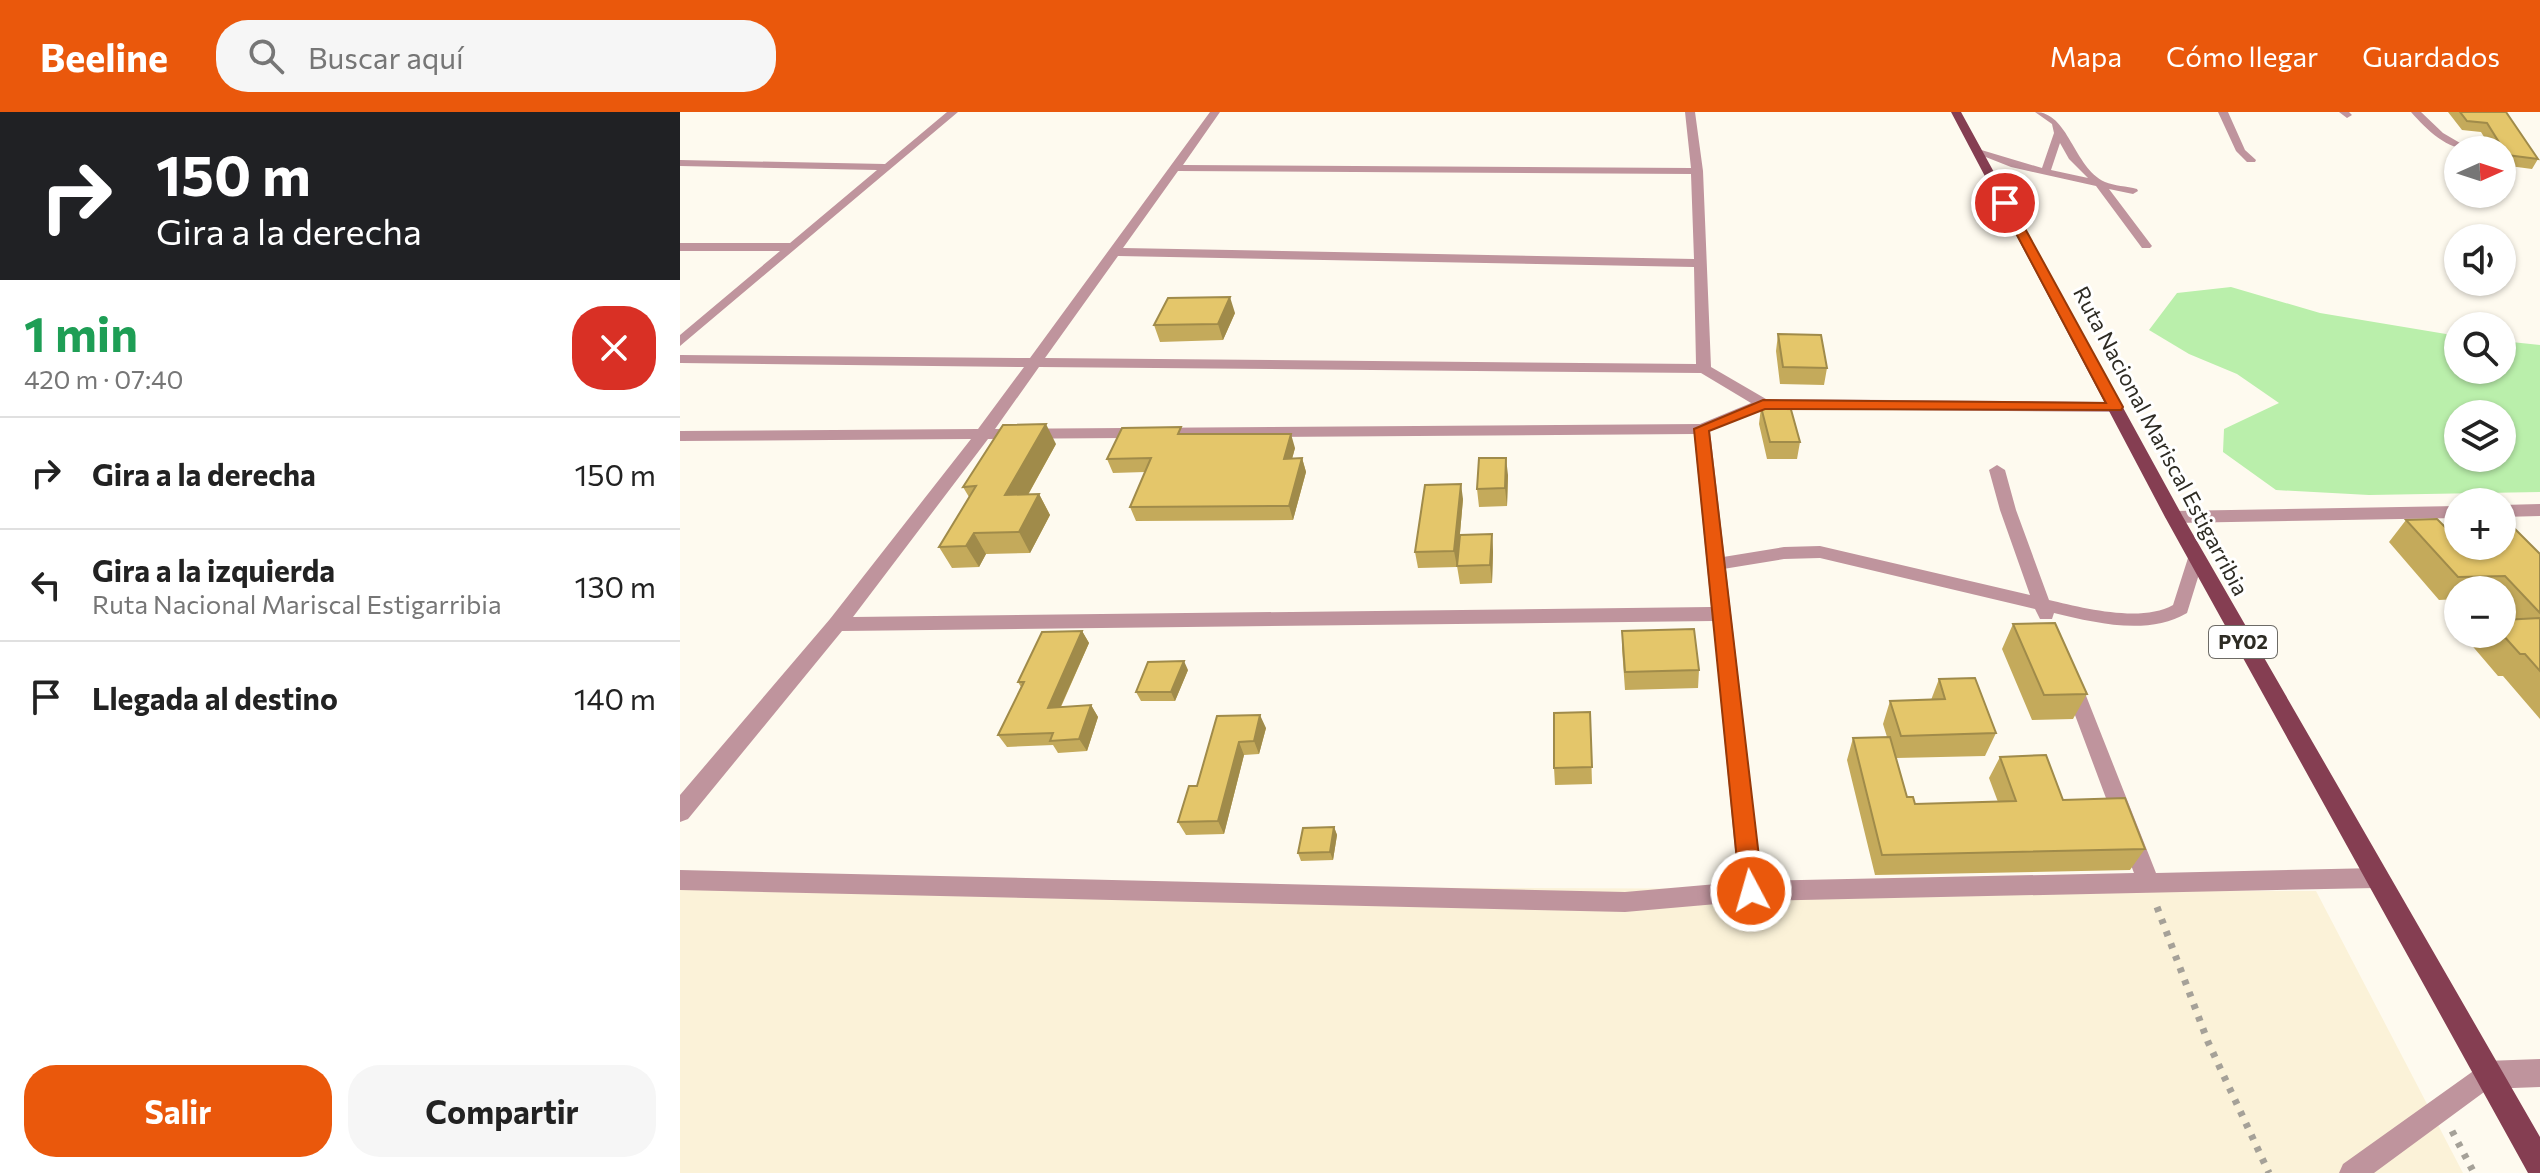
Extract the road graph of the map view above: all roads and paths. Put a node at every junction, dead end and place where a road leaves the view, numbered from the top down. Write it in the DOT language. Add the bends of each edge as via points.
graph roads {
  1 [pos="953,112"];
  2 [pos="1215,112"];
  3 [pos="1690,112"];
  4 [pos="1956,112"];
  5 [pos="2040,112"];
  6 [pos="2223,112"];
  7 [pos="2416,112"];
  8 [pos="2059,133"];
  9 [pos="2444,137"];
  10 [pos="1978,152"];
  11 [pos="2251,160"];
  12 [pos="680,163"];
  13 [pos="889,167"];
  14 [pos="1175,168"];
  15 [pos="2046,170"];
  16 [pos="1697,171"];
  17 [pos="2100,184"];
  18 [pos="2133,191"];
  19 [pos="2146,246"];
  20 [pos="680,247"];
  21 [pos="793,247"];
  22 [pos="1114,252"];
  23 [pos="1700,263"];
  24 [pos="680,342"];
  25 [pos="680,359"];
  26 [pos="1034,364"];
  27 [pos="1704,369"];
  28 [pos="1763,404"];
  29 [pos="2116,407"];
  30 [pos="1702,429"];
  31 [pos="983,434"];
  32 [pos="680,436"];
  33 [pos="1997,470"];
  34 [pos="2540,510"];
  35 [pos="2516,511"];
  36 [pos="2444,512"];
  37 [pos="2174,517"];
  38 [pos="2196,558"];
  39 [pos="1717,564"];
  40 [pos="2043,607"];
  41 [pos="1722,614"];
  42 [pos="837,624"];
  43 [pos="2054,636"];
  44 [pos="2065,665"];
  45 [pos="680,812"];
  46 [pos="2376,878"];
  47 [pos="680,880"];
  48 [pos="2149,883"];
  49 [pos="1751,891"];
  50 [pos="2540,1073"];
  51 [pos="2486,1075"];
  52 [pos="2440,1108"];
  53 [pos="2540,1166"];
  54 [pos="2269,1173"];
  55 [pos="2352,1173"];
  56 [pos="2474,1173"];
  1 -- 13 [label="street"];
  2 -- 14 [label="street"];
  3 -- 16 [label="street"];
  4 -- 10 [label="main road, Ruta Nacional Mariscal Estigarribia / PY02"];
  5 -- 8 [label="lane" via="2056,123"];
  6 -- 11 [label="lane" via="2241,151"];
  7 -- 9 [label="lane"];
  8 -- 15 [label="lane"];
  8 -- 17 [label="lane" via="2073,157"];
  10 -- 15 [label="lane"];
  10 -- 29 [label="main road, Ruta Nacional Mariscal Estigarribia / PY02"];
  12 -- 13 [label="street"];
  13 -- 21 [label="street"];
  14 -- 16 [label="street"];
  14 -- 22 [label="street"];
  15 -- 17 [label="lane"];
  16 -- 23 [label="street"];
  17 -- 18 [label="lane"];
  17 -- 19 [label="lane"];
  20 -- 21 [label="street"];
  21 -- 24 [label="street"];
  22 -- 23 [label="street"];
  22 -- 26 [label="street"];
  23 -- 27 [label="street"];
  25 -- 26 [label="street"];
  26 -- 27 [label="street"];
  26 -- 31 [label="street"];
  27 -- 28 [label="street"];
  28 -- 29 [label="street"];
  28 -- 30 [label="street"];
  29 -- 37 [label="main road, Ruta Nacional Mariscal Estigarribia / PY02"];
  30 -- 31 [label="street"];
  30 -- 39 [label="street"];
  31 -- 32 [label="street"];
  31 -- 42 [label="street"];
  33 -- 40 [label="lane"];
  34 -- 35 [label="street"];
  36 -- 37 [label="street"];
  37 -- 38 [label="main road, Ruta Nacional Mariscal Estigarribia / PY02"];
  38 -- 40 [label="lane" via="2181,609 2165,618 2100,618"];
  38 -- 46 [label="main road, Ruta Nacional Mariscal Estigarribia / PY02"];
  39 -- 40 [label="lane" via="1820,552"];
  39 -- 41 [label="street"];
  40 -- 43 [label="lane"];
  41 -- 42 [label="street"];
  41 -- 49 [label="street"];
  42 -- 45 [label="street"];
  44 -- 48 [label="lane"];
  46 -- 48 [label="lane"];
  46 -- 51 [label="main road, Ruta Nacional Mariscal Estigarribia / PY02"];
  47 -- 49 [label="lane" via="1625,902"];
  48 -- 49 [label="lane"];
  48 -- 54 [label="path" via="2191,1004"];
  50 -- 51 [label="street"];
  51 -- 52 [label="lane"];
  51 -- 53 [label="main road, Ruta Nacional Mariscal Estigarribia / PY02"];
  52 -- 55 [label="lane"];
  52 -- 56 [label="path"];
}
